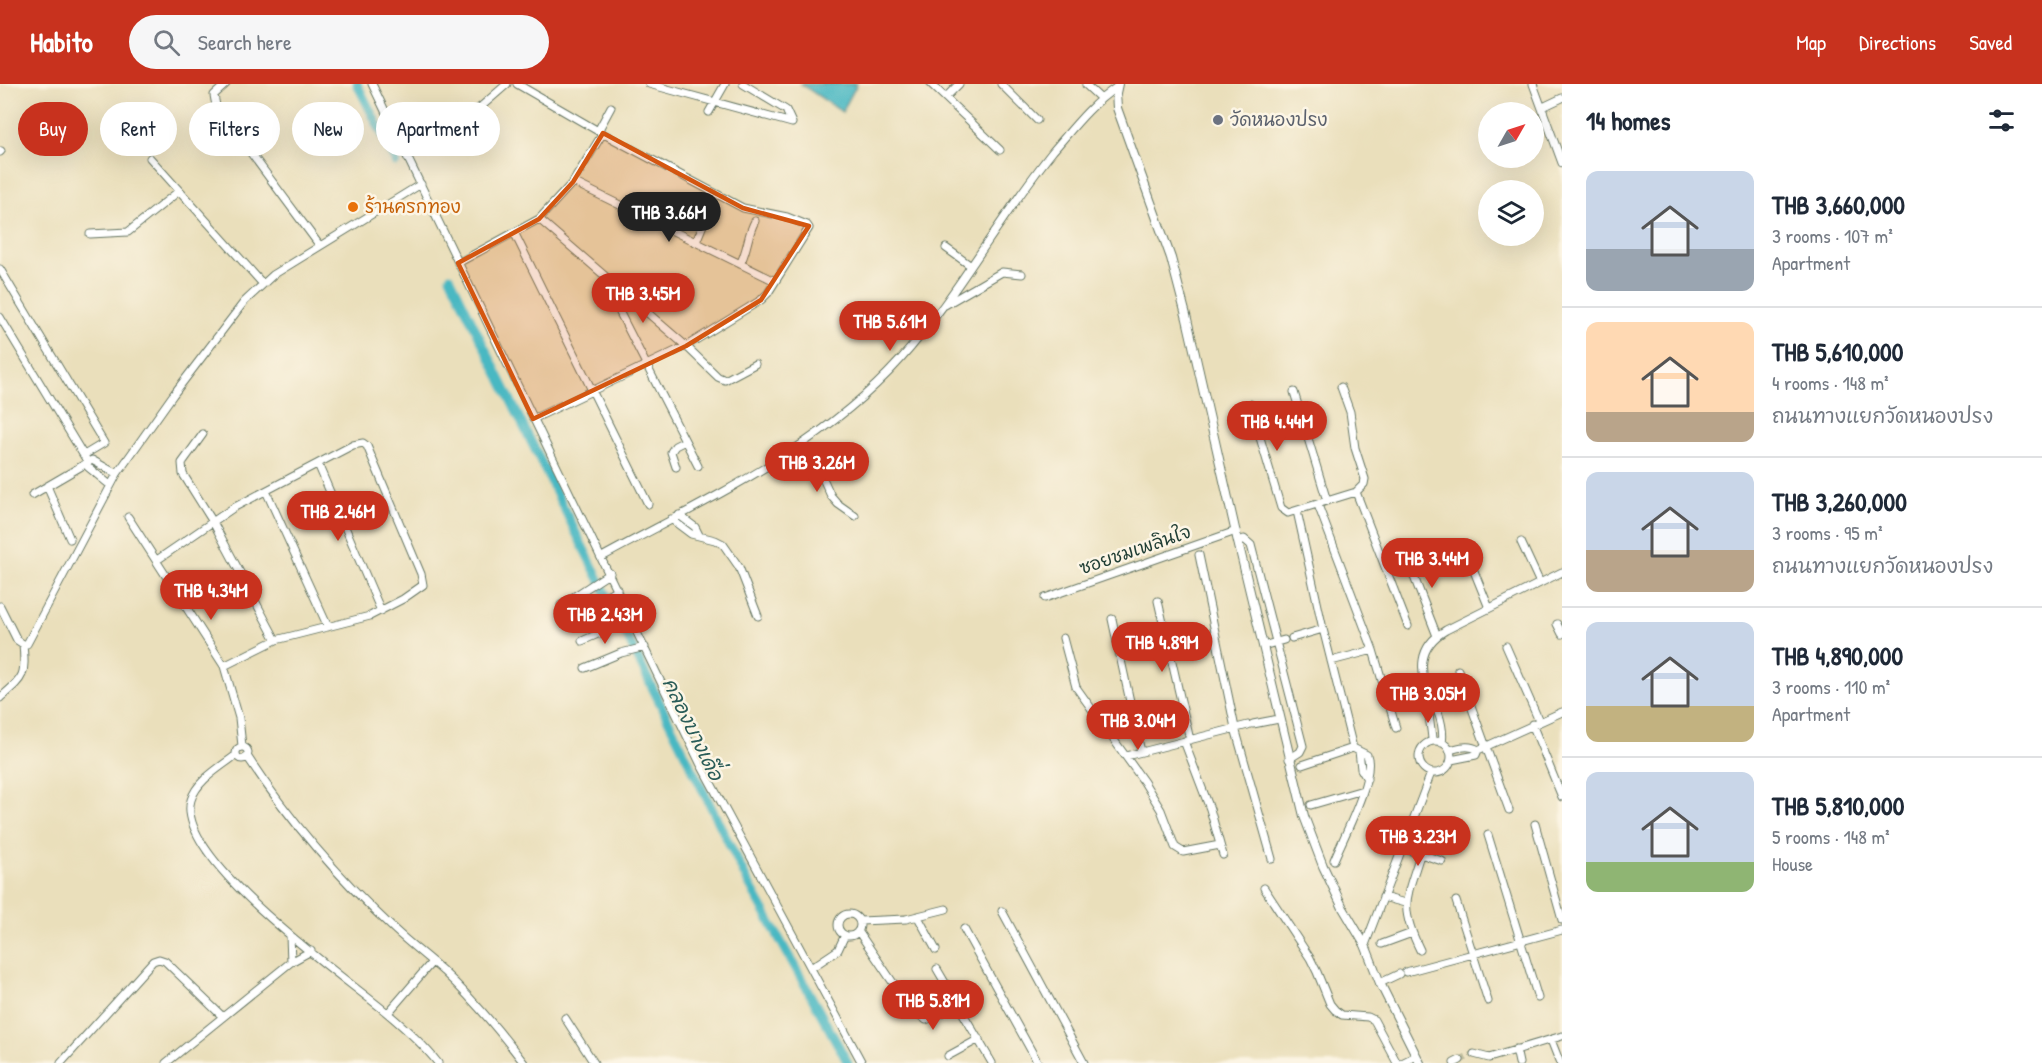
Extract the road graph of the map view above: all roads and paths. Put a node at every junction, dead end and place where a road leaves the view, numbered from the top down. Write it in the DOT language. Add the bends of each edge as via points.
graph roads {
  1 [pos="226,84"];
  2 [pos="372,84"];
  3 [pos="507,84"];
  4 [pos="517,84"];
  5 [pos="649,84"];
  6 [pos="725,84"];
  7 [pos="743,84"];
  8 [pos="931,84"];
  9 [pos="959,84"];
  10 [pos="1001,84"];
  11 [pos="1533,84"];
  12 [pos="1087,86"];
  13 [pos="1117,86"];
  14 [pos="1098,96"];
  15 [pos="946,97"];
  16 [pos="1562,98"];
  17 [pos="486,102"];
  18 [pos="715,102"];
  19 [pos="1541,102"];
  20 [pos="611,107"];
  21 [pos="1544,107"];
  22 [pos="1544,110"];
  23 [pos="709,112"];
  24 [pos="1037,120"];
  25 [pos="600,132"];
  26 [pos="1000,150"];
  27 [pos="150,158"];
  28 [pos="1562,163"];
  29 [pos="573,182"];
  30 [pos="421,184"];
  31 [pos="179,191"];
  32 [pos="704,212"];
  33 [pos="539,219"];
  34 [pos="754,221"];
  35 [pos="514,232"];
  36 [pos="90,234"];
  37 [pos="696,242"];
  38 [pos="320,246"];
  39 [pos="945,248"];
  40 [pos="458,263"];
  41 [pos="740,264"];
  42 [pos="968,264"];
  43 [pos="0,269"];
  44 [pos="1022,274"];
  45 [pos="775,282"];
  46 [pos="262,284"];
  47 [pos="942,306"];
  48 [pos="620,313"];
  49 [pos="0,317"];
  50 [pos="686,345"];
  51 [pos="755,364"];
  52 [pos="647,365"];
  53 [pos="1341,387"];
  54 [pos="593,390"];
  55 [pos="1294,392"];
  56 [pos="1250,404"];
  57 [pos="533,419"];
  58 [pos="203,434"];
  59 [pos="685,441"];
  60 [pos="796,449"];
  61 [pos="86,458"];
  62 [pos="318,464"];
  63 [pos="698,466"];
  64 [pos="676,467"];
  65 [pos="117,474"];
  66 [pos="110,485"];
  67 [pos="47,486"];
  68 [pos="266,491"];
  69 [pos="1356,492"];
  70 [pos="33,495"];
  71 [pos="1328,501"];
  72 [pos="648,504"];
  73 [pos="1318,505"];
  74 [pos="1297,511"];
  75 [pos="679,515"];
  76 [pos="855,516"];
  77 [pos="128,517"];
  78 [pos="671,519"];
  79 [pos="213,522"];
  80 [pos="1236,531"];
  81 [pos="699,535"];
  82 [pos="70,539"];
  83 [pos="1238,542"];
  84 [pos="1521,542"];
  85 [pos="1404,551"];
  86 [pos="1200,555"];
  87 [pos="602,557"];
  88 [pos="157,560"];
  89 [pos="1474,571"];
  90 [pos="1562,572"];
  91 [pos="604,577"];
  92 [pos="1540,583"];
  93 [pos="612,592"];
  94 [pos="1045,598"];
  95 [pos="1158,601"];
  96 [pos="561,605"];
  97 [pos="0,606"];
  98 [pos="1489,608"];
  99 [pos="584,609"];
  100 [pos="381,611"];
  101 [pos="758,616"];
  102 [pos="1112,619"];
  103 [pos="626,622"];
  104 [pos="1557,624"];
  105 [pos="1408,626"];
  106 [pos="328,627"];
  107 [pos="1323,629"];
  108 [pos="1562,634"];
  109 [pos="1437,636"];
  110 [pos="1064,638"];
  111 [pos="276,640"];
  112 [pos="582,641"];
  113 [pos="1275,642"];
  114 [pos="22,645"];
  115 [pos="1263,646"];
  116 [pos="1506,646"];
  117 [pos="639,649"];
  118 [pos="1373,650"];
  119 [pos="1331,661"];
  120 [pos="224,666"];
  121 [pos="585,668"];
  122 [pos="1458,670"];
  123 [pos="0,698"];
  124 [pos="1431,701"];
  125 [pos="1562,712"];
  126 [pos="1275,719"];
  127 [pos="1536,722"];
  128 [pos="1235,728"];
  129 [pos="1395,728"];
  130 [pos="1187,740"];
  131 [pos="1432,741"];
  132 [pos="1442,743"];
  133 [pos="242,746"];
  134 [pos="1481,748"];
  135 [pos="1356,749"];
  136 [pos="1449,750"];
  137 [pos="1141,752"];
  138 [pos="236,755"];
  139 [pos="247,756"];
  140 [pos="1126,756"];
  141 [pos="1289,759"];
  142 [pos="1451,760"];
  143 [pos="1302,765"];
  144 [pos="1431,773"];
  145 [pos="1363,790"];
  146 [pos="1562,797"];
  147 [pos="1311,805"];
  148 [pos="1509,810"];
  149 [pos="1535,824"];
  150 [pos="1488,835"];
  151 [pos="1220,845"];
  152 [pos="1402,848"];
  153 [pos="1223,855"];
  154 [pos="1420,855"];
  155 [pos="1272,859"];
  156 [pos="1334,860"];
  157 [pos="1442,861"];
  158 [pos="1264,888"];
  159 [pos="1383,897"];
  160 [pos="1456,901"];
  161 [pos="1406,903"];
  162 [pos="946,909"];
  163 [pos="1002,911"];
  164 [pos="918,917"];
  165 [pos="1562,920"];
  166 [pos="860,921"];
  167 [pos="964,928"];
  168 [pos="1562,930"];
  169 [pos="858,931"];
  170 [pos="1412,933"];
  171 [pos="290,935"];
  172 [pos="845,935"];
  173 [pos="1519,941"];
  174 [pos="1382,944"];
  175 [pos="1365,945"];
  176 [pos="936,950"];
  177 [pos="1420,950"];
  178 [pos="311,951"];
  179 [pos="1473,953"];
  180 [pos="291,962"];
  181 [pos="432,962"];
  182 [pos="810,968"];
  183 [pos="937,969"];
  184 [pos="1380,983"];
  185 [pos="902,996"];
  186 [pos="1538,998"];
  187 [pos="1488,1001"];
  188 [pos="959,1005"];
  189 [pos="911,1008"];
  190 [pos="388,1013"];
  191 [pos="222,1016"];
  192 [pos="566,1018"];
  193 [pos="1562,1036"];
  194 [pos="979,1039"];
  195 [pos="1551,1040"];
  196 [pos="1516,1049"];
  197 [pos="1474,1054"];
  198 [pos="948,1056"];
  199 [pos="1416,1059"];
  200 [pos="1487,1060"];
  201 [pos="61,1063"];
  202 [pos="166,1063"];
  203 [pos="438,1063"];
  204 [pos="524,1063"];
  205 [pos="594,1063"];
  206 [pos="862,1063"];
  207 [pos="992,1063"];
  208 [pos="1038,1063"];
  209 [pos="1084,1063"];
  210 [pos="1397,1063"];
  211 [pos="1403,1063"];
  212 [pos="1519,1063"];
  213 [pos="1560,1063"];
  1 -- 38 [label="street" via="214,95 216,106"];
  2 -- 30 [label="street"];
  3 -- 17 [label="street"];
  4 -- 25 [label="street"];
  5 -- 18 [label="street"];
  6 -- 18 [label="street"];
  7 -- 18 [label="street" via="786,110 792,123"];
  8 -- 15 [label="street"];
  9 -- 15 [label="street"];
  10 -- 24 [label="street"];
  11 -- 19 [label="street"];
  12 -- 14 [label="street"];
  13 -- 14 [label="street"];
  13 -- 80 [label="street" via="1117,108 1171,258 1185,309"];
  14 -- 42 [label="street"];
  15 -- 26 [label="street"];
  16 -- 21 [label="street"];
  18 -- 23 [label="street"];
  20 -- 25 [label="street"];
  22 -- 28 [label="street"];
  25 -- 29 [label="street"];
  25 -- 45 [label="street" via="743,208 807,225 808,232"];
  27 -- 31 [label="street"];
  29 -- 33 [label="street"];
  29 -- 37 [label="street"];
  30 -- 38 [label="street"];
  30 -- 40 [label="street"];
  31 -- 36 [label="street" via="133,229 121,234"];
  31 -- 46 [label="street"];
  32 -- 37 [label="street" via="705,220"];
  33 -- 35 [label="street"];
  33 -- 50 [label="street"];
  34 -- 41 [label="street"];
  35 -- 40 [label="street"];
  35 -- 54 [label="street"];
  37 -- 41 [label="street"];
  38 -- 46 [label="street"];
  39 -- 42 [label="street"];
  40 -- 57 [label="street"];
  41 -- 45 [label="street"];
  42 -- 47 [label="street"];
  43 -- 61 [label="street" via="104,442"];
  44 -- 47 [label="street" via="1002,272"];
  45 -- 50 [label="street" via="761,300"];
  46 -- 65 [label="street" via="172,395"];
  47 -- 60 [label="street" via="878,383"];
  48 -- 52 [label="street"];
  49 -- 61 [label="street"];
  50 -- 51 [label="street" via="725,380"];
  50 -- 52 [label="street"];
  52 -- 54 [label="street"];
  52 -- 59 [label="street"];
  53 -- 69 [label="street" via="1365,479"];
  54 -- 57 [label="street"];
  54 -- 72 [label="street"];
  55 -- 71 [label="street"];
  56 -- 74 [label="street" via="1281,508 1288,513"];
  57 -- 87 [label="street"];
  58 -- 79 [label="street" via="181,469"];
  59 -- 63 [label="street"];
  59 -- 64 [label="street" via="671,452"];
  60 -- 75 [label="street"];
  60 -- 76 [label="street" via="821,474 838,504"];
  61 -- 65 [label="street"];
  61 -- 66 [label="street" via="91,472"];
  61 -- 67 [label="street"];
  62 -- 68 [label="street"];
  62 -- 100 [label="street"];
  62 -- 100 [label="street" via="359,443 370,450 423,581 420,589"];
  65 -- 66 [label="street"];
  66 -- 114 [label="street" via="30,640"];
  67 -- 70 [label="street"];
  67 -- 82 [label="street"];
  68 -- 79 [label="street"];
  68 -- 106 [label="street"];
  69 -- 71 [label="street"];
  69 -- 105 [label="street"];
  71 -- 73 [label="street"];
  73 -- 74 [label="street"];
  73 -- 118 [label="street"];
  74 -- 107 [label="street"];
  75 -- 78 [label="street"];
  75 -- 81 [label="street"];
  77 -- 88 [label="street"];
  78 -- 81 [label="street" via="691,534"];
  78 -- 87 [label="street"];
  79 -- 88 [label="street"];
  79 -- 111 [label="street"];
  80 -- 83 [label="street"];
  80 -- 94 [label="street, ซอยชมเพลินใจ"];
  81 -- 101 [label="street" via="723,544 732,556"];
  83 -- 113 [label="street" via="1244,539 1251,545"];
  83 -- 115 [label="street"];
  84 -- 92 [label="street"];
  85 -- 109 [label="street"];
  86 -- 128 [label="street"];
  87 -- 91 [label="street"];
  88 -- 120 [label="street"];
  89 -- 98 [label="street"];
  90 -- 92 [label="street"];
  91 -- 93 [label="street"];
  91 -- 96 [label="street"];
  92 -- 98 [label="street"];
  93 -- 99 [label="street"];
  93 -- 103 [label="street"];
  95 -- 130 [label="street"];
  97 -- 114 [label="street"];
  98 -- 109 [label="street"];
  100 -- 106 [label="street"];
  102 -- 137 [label="street"];
  103 -- 112 [label="street"];
  103 -- 117 [label="street"];
  104 -- 108 [label="street"];
  106 -- 111 [label="street"];
  107 -- 113 [label="street"];
  107 -- 119 [label="street"];
  109 -- 124 [label="street" via="1429,643 1423,662"];
  110 -- 140 [label="street" via="1076,687"];
  111 -- 120 [label="street"];
  113 -- 115 [label="street"];
  113 -- 141 [label="street" via="1303,746"];
  114 -- 123 [label="street" via="22,677"];
  115 -- 126 [label="street"];
  116 -- 127 [label="street"];
  117 -- 121 [label="street"];
  117 -- 182 [label="street"];
  118 -- 119 [label="street"];
  118 -- 129 [label="street"];
  119 -- 135 [label="street"];
  120 -- 133 [label="street" via="239,718"];
  122 -- 134 [label="street"];
  124 -- 131 [label="street" via="1428,709"];
  124 -- 132 [label="street" via="1444,735"];
  125 -- 127 [label="street"];
  126 -- 128 [label="street"];
  126 -- 141 [label="street"];
  127 -- 134 [label="street"];
  127 -- 146 [label="street"];
  128 -- 130 [label="street"];
  128 -- 155 [label="street"];
  130 -- 137 [label="street"];
  130 -- 151 [label="street"];
  131 -- 132 [label="street"];
  131 -- 144 [label="street" via="1422,747 1418,757 1422,768"];
  132 -- 136 [label="street"];
  133 -- 138 [label="street"];
  133 -- 139 [label="street"];
  134 -- 136 [label="street"];
  134 -- 142 [label="street" via="1476,755"];
  134 -- 148 [label="street"];
  135 -- 143 [label="street"];
  135 -- 145 [label="street" via="1369,759"];
  136 -- 142 [label="street"];
  137 -- 140 [label="street"];
  138 -- 139 [label="street"];
  138 -- 171 [label="street" via="197,790 191,800 192,825 238,888"];
  139 -- 181 [label="street" via="325,859 394,930"];
  140 -- 151 [label="street" via="1155,798 1179,851"];
  141 -- 175 [label="street" via="1323,866"];
  142 -- 144 [label="street" via="1442,772"];
  144 -- 152 [label="street"];
  145 -- 147 [label="street"];
  145 -- 156 [label="street"];
  149 -- 165 [label="street"];
  150 -- 173 [label="street"];
  151 -- 153 [label="street"];
  152 -- 154 [label="street"];
  152 -- 159 [label="street"];
  154 -- 157 [label="street"];
  154 -- 161 [label="street"];
  158 -- 210 [label="street" via="1310,958 1330,1004 1342,1016 1374,1020"];
  159 -- 161 [label="street"];
  159 -- 175 [label="street"];
  160 -- 179 [label="street"];
  161 -- 170 [label="street"];
  162 -- 164 [label="street"];
  163 -- 209 [label="street"];
  164 -- 166 [label="street"];
  164 -- 176 [label="street"];
  166 -- 169 [label="street"];
  166 -- 172 [label="street" via="852,914 842,916 838,926"];
  167 -- 208 [label="street"];
  168 -- 173 [label="street"];
  169 -- 172 [label="street"];
  169 -- 185 [label="street"];
  170 -- 174 [label="street"];
  170 -- 177 [label="street"];
  171 -- 178 [label="street"];
  171 -- 180 [label="street"];
  172 -- 182 [label="street" via="838,950"];
  173 -- 179 [label="street"];
  173 -- 186 [label="street"];
  175 -- 184 [label="street"];
  178 -- 180 [label="street"];
  178 -- 190 [label="street"];
  179 -- 184 [label="street"];
  179 -- 187 [label="street"];
  180 -- 191 [label="street"];
  181 -- 190 [label="street"];
  181 -- 204 [label="street" via="476,1004"];
  182 -- 206 [label="street"];
  183 -- 188 [label="street"];
  184 -- 199 [label="street"];
  188 -- 189 [label="street" via="926,1020"];
  188 -- 194 [label="street"];
  190 -- 203 [label="street"];
  191 -- 201 [label="street" via="159,959"];
  191 -- 202 [label="street"];
  192 -- 205 [label="street"];
  193 -- 195 [label="street"];
  194 -- 198 [label="street"];
  194 -- 207 [label="street"];
  195 -- 196 [label="street"];
  195 -- 213 [label="street"];
  196 -- 200 [label="street"];
  196 -- 212 [label="street"];
  197 -- 200 [label="street"];
  199 -- 211 [label="street"];
}
